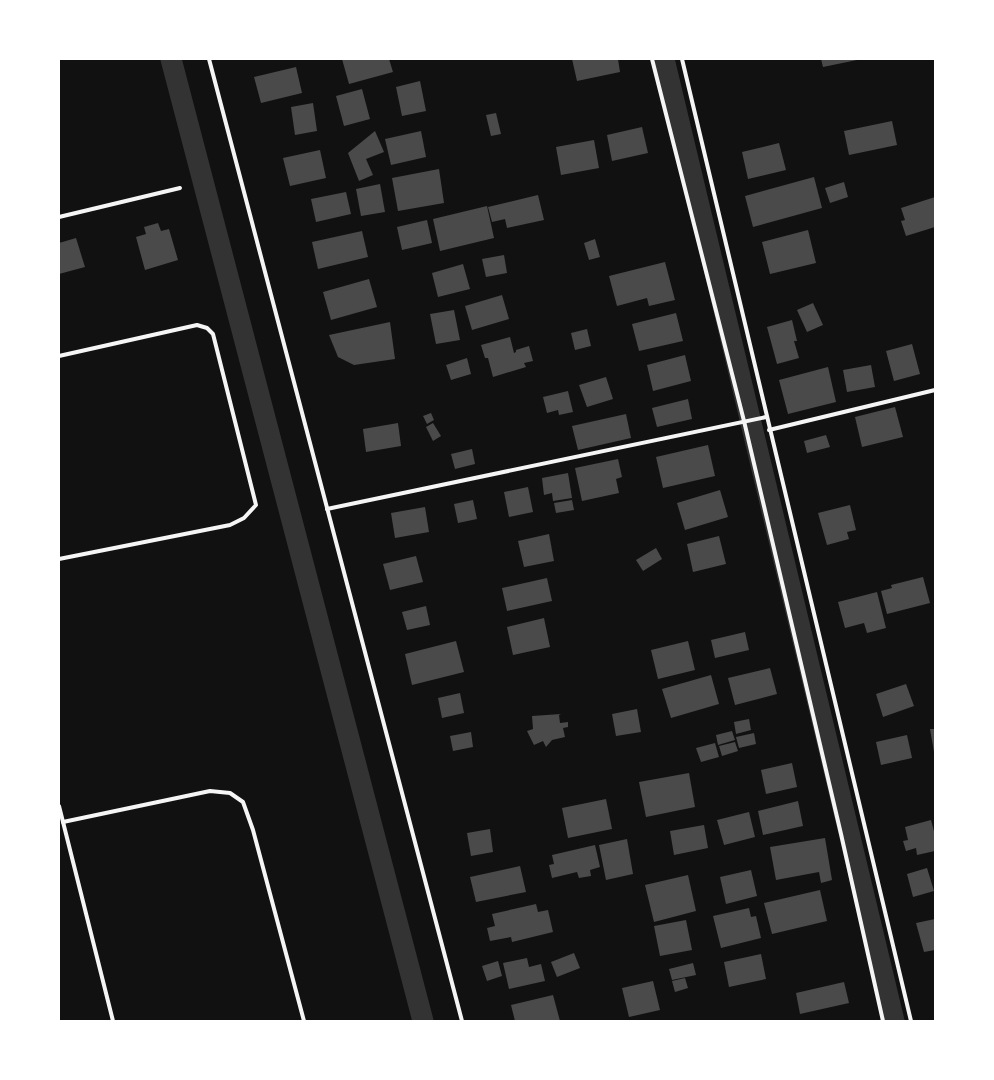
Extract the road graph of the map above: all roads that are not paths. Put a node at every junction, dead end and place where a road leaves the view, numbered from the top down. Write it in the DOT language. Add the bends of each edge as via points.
graph roads {
  1 [pos="209,59"];
  2 [pos="652,59"];
  3 [pos="682,59"];
  4 [pos="180,188"];
  5 [pos="59,217"];
  6 [pos="59,356"];
  7 [pos="935,390"];
  8 [pos="766,417"];
  9 [pos="745,421"];
  10 [pos="769,430"];
  11 [pos="326,509"];
  12 [pos="59,559"];
  13 [pos="59,806"];
  14 [pos="63,822"];
  15 [pos="113,1021"];
  16 [pos="304,1021"];
  17 [pos="462,1021"];
  18 [pos="883,1021"];
  19 [pos="911,1021"];
  1 -- 11 [label="street"];
  2 -- 9 [label="street"];
  3 -- 8 [label="street"];
  4 -- 5 [label="street"];
  6 -- 12 [label="street" via="197,325 207,328 213,334 256,505 244,518 230,525"];
  7 -- 10 [label="street"];
  8 -- 9 [label="street"];
  8 -- 10 [label="street"];
  9 -- 11 [label="street"];
  9 -- 18 [label="street"];
  10 -- 19 [label="street"];
  11 -- 17 [label="street"];
  13 -- 14 [label="street"];
  14 -- 15 [label="street"];
  14 -- 16 [label="street" via="210,791 230,793 243,802 253,830"];
}
